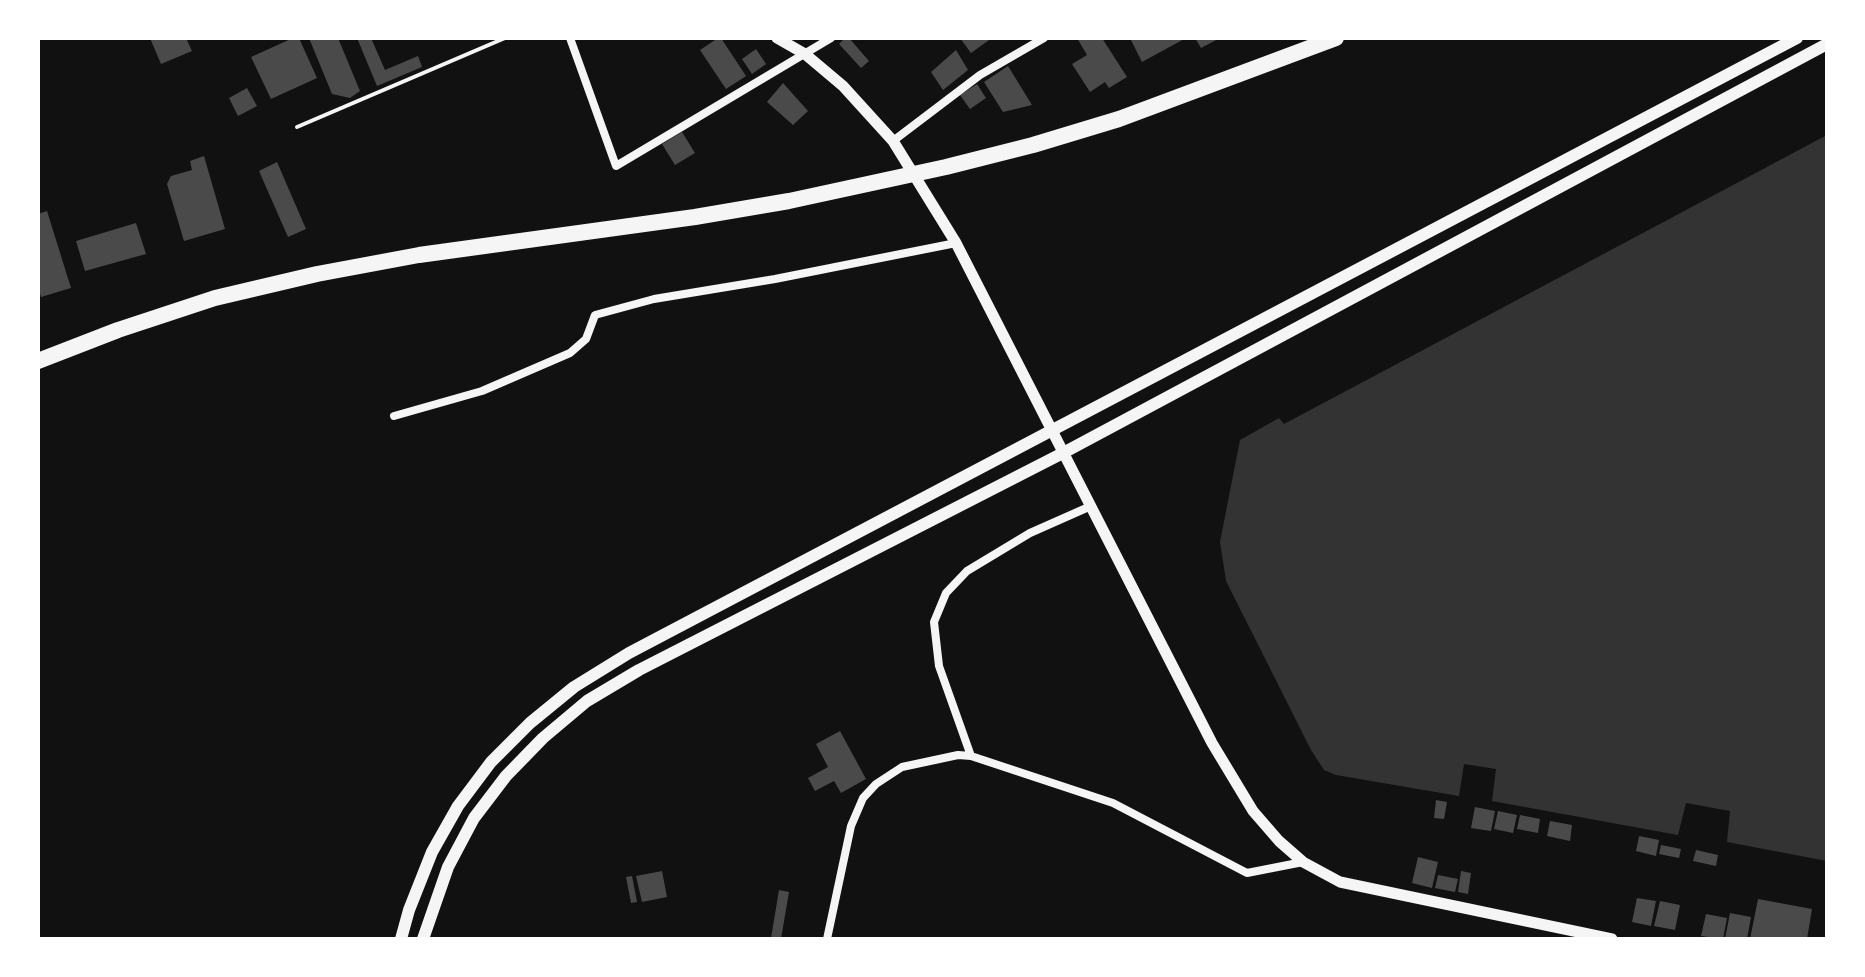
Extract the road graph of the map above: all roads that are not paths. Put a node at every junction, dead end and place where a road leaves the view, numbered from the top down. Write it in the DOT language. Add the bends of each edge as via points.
graph roads {
  1 [pos="505,38"];
  2 [pos="570,38"];
  3 [pos="777,38"];
  4 [pos="831,38"];
  5 [pos="1044,38"];
  6 [pos="1336,38"];
  7 [pos="1797,38"];
  8 [pos="1827,44"];
  9 [pos="805,54"];
  10 [pos="297,127"];
  11 [pos="893,141"];
  12 [pos="956,243"];
  13 [pos="118,330"];
  14 [pos="38,354"];
  15 [pos="38,361"];
  16 [pos="394,416"];
  17 [pos="1052,432"];
  18 [pos="1063,453"];
  19 [pos="1091,506"];
  20 [pos="971,756"];
  21 [pos="1303,862"];
  22 [pos="401,939"];
  23 [pos="423,939"];
  24 [pos="827,939"];
  25 [pos="1612,939"];
  1 -- 10 [label="lane"];
  2 -- 9 [label="street" via="616,166"];
  3 -- 9 [label="street"];
  4 -- 9 [label="street"];
  5 -- 11 [label="street" via="980,75"];
  6 -- 13 [label="highway" via="1119,119 946,167 695,217 317,274 215,298"];
  7 -- 17 [label="main road"];
  8 -- 18 [label="main road"];
  9 -- 11 [label="street"];
  11 -- 12 [label="street"];
  12 -- 16 [label="street" via="654,299 595,315 586,339 570,353 482,391"];
  12 -- 17 [label="street"];
  13 -- 14 [label="highway"];
  13 -- 15 [label="highway"];
  17 -- 18 [label="street"];
  17 -- 22 [label="main road" via="629,653 574,687 501,752 458,806 432,852"];
  18 -- 19 [label="street"];
  18 -- 23 [label="main road" via="587,701 506,776 474,818 448,867"];
  19 -- 20 [label="street" via="1030,533 967,571 946,593 934,622 939,666"];
  19 -- 21 [label="street" via="1212,743 1253,811"];
  20 -- 21 [label="street" via="1113,803 1247,873"];
  20 -- 24 [label="street" via="902,767 863,798 851,826"];
  21 -- 25 [label="street" via="1340,882"];
}
